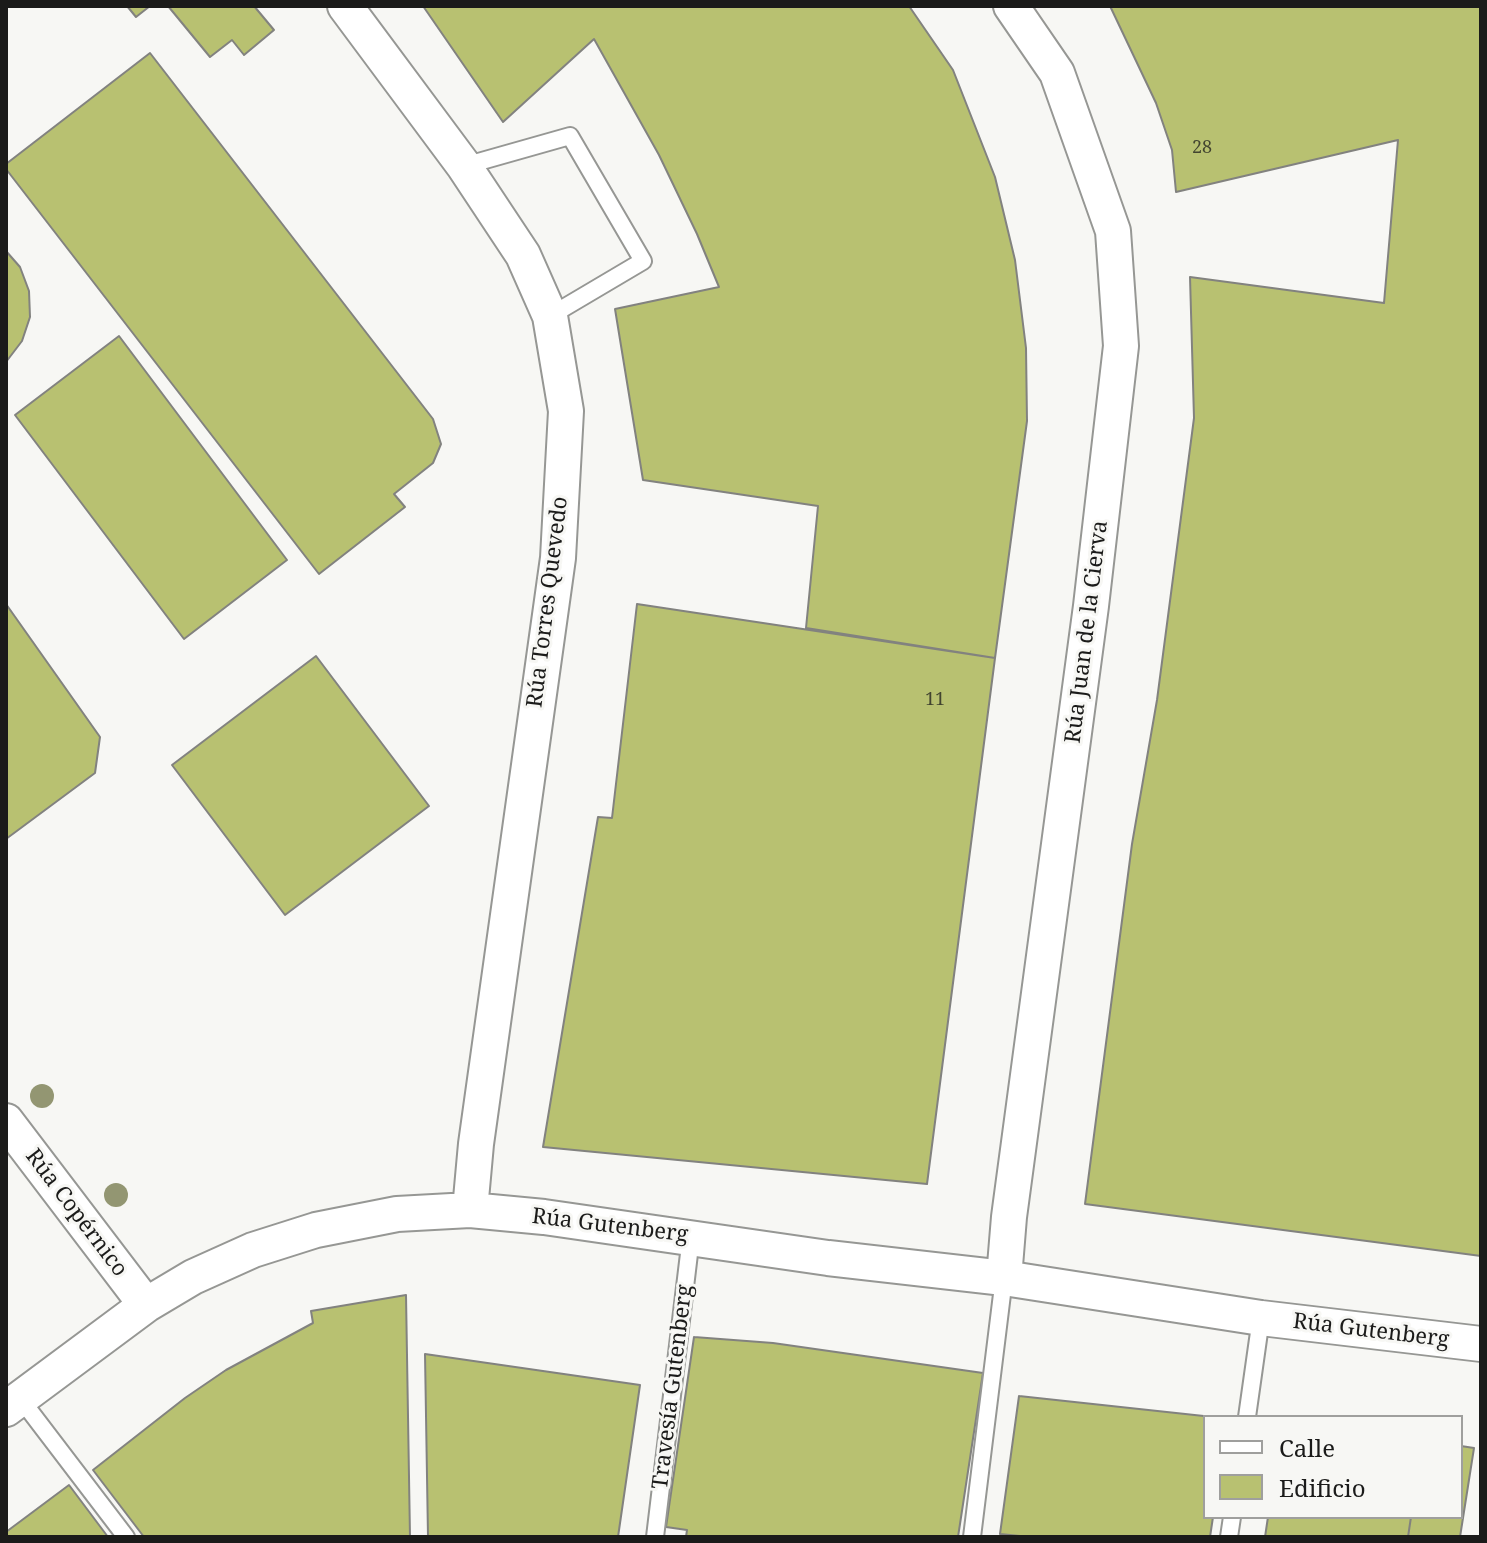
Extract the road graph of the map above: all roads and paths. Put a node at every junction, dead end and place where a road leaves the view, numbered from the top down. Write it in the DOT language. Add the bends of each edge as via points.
graph roads {
  1 [pos="345,6"];
  2 [pos="1011,6"];
  3 [pos="464,166"];
  4 [pos="550,316"];
  5 [pos="6,1121"];
  6 [pos="470,1210"];
  7 [pos="691,1237"];
  8 [pos="1004,1278"];
  9 [pos="146,1305"];
  10 [pos="1261,1318"];
  11 [pos="1481,1344"];
  12 [pos="13,1404"];
  13 [pos="1247,1415"];
  14 [pos="126,1537"];
  15 [pos="655,1537"];
  16 [pos="972,1537"];
  1 -- 3 [label="street, Rúa Torres Quevedo"];
  2 -- 8 [label="street, Rúa Juan de la Cierva" via="1057,73 1113,231 1121,346"];
  3 -- 4 [label="street, Rúa Torres Quevedo" via="523,255"];
  3 -- 4 [label="lane" via="570,136 643,261"];
  4 -- 6 [label="street, Rúa Torres Quevedo" via="566,411 558,558"];
  5 -- 9 [label="street, Rúa Copérnico"];
  6 -- 7 [label="street, Rúa Gutenberg"];
  6 -- 9 [label="street, Rúa Gutenberg" via="397,1214 316,1230 253,1250"];
  7 -- 8 [label="street, Rúa Gutenberg"];
  7 -- 15 [label="lane, Travesía Gutenberg"];
  8 -- 10 [label="street, Rúa Gutenberg"];
  8 -- 16 [label="lane"];
  9 -- 12 [label="street, Rúa Gutenberg"];
  10 -- 11 [label="street, Rúa Gutenberg"];
  10 -- 13 [label="lane, Rúa Gutenberg"];
  12 -- 14 [label="lane"];
}
